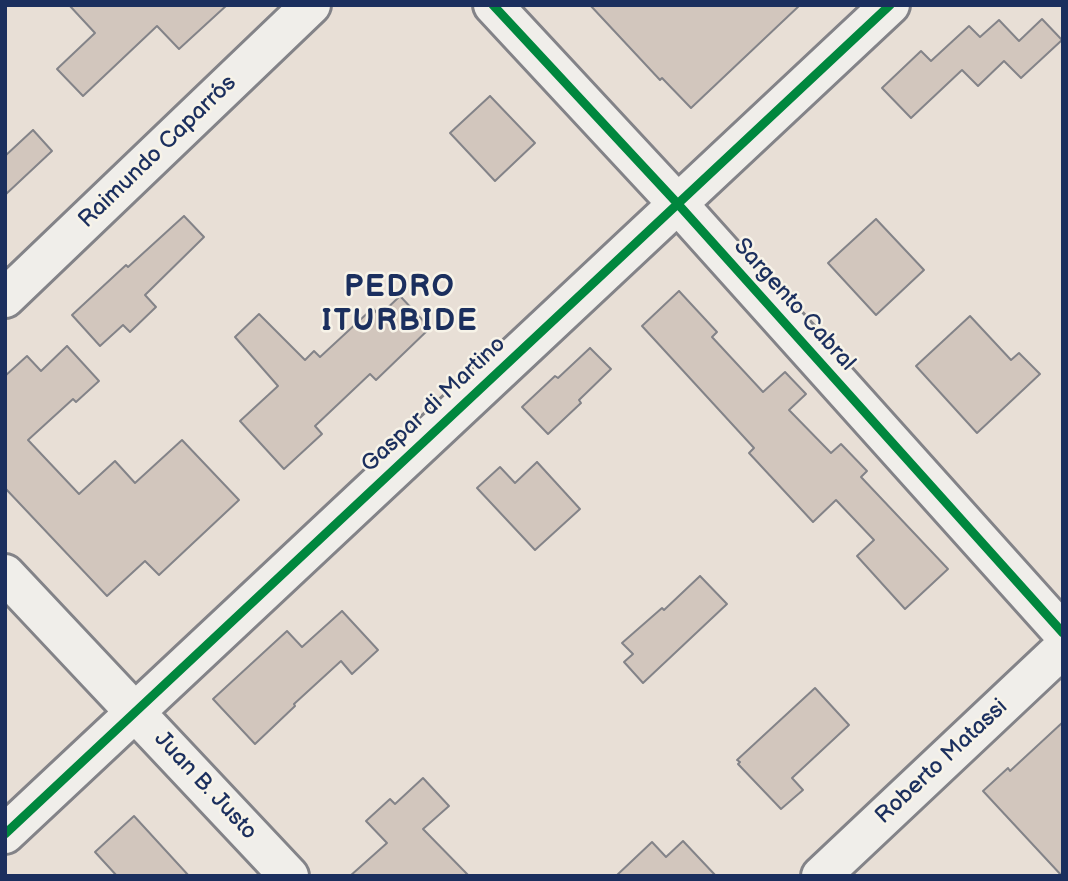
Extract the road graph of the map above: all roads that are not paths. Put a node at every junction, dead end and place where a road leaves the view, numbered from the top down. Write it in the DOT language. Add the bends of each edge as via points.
graph roads {
  1 [pos="311,5"];
  2 [pos="493,5"];
  3 [pos="890,5"];
  4 [pos="677,203"];
  5 [pos="5,298"];
  6 [pos="5,574"];
  7 [pos="1063,633"];
  8 [pos="1063,648"];
  9 [pos="135,713"];
  10 [pos="5,834"];
  11 [pos="289,876"];
  12 [pos="821,876"];
  1 -- 5 [label="street, Raimundo Caparrós"];
  2 -- 4 [label="street, Sargento Cabral"];
  3 -- 4 [label="street, Gaspar di Martino"];
  4 -- 7 [label="street, Sargento Cabral"];
  4 -- 9 [label="street, Gaspar di Martino"];
  6 -- 9 [label="street, Juan B. Justo"];
  8 -- 12 [label="street, Roberto Matassi"];
  9 -- 10 [label="street, Gaspar di Martino"];
  9 -- 11 [label="street, Juan B. Justo"];
}
